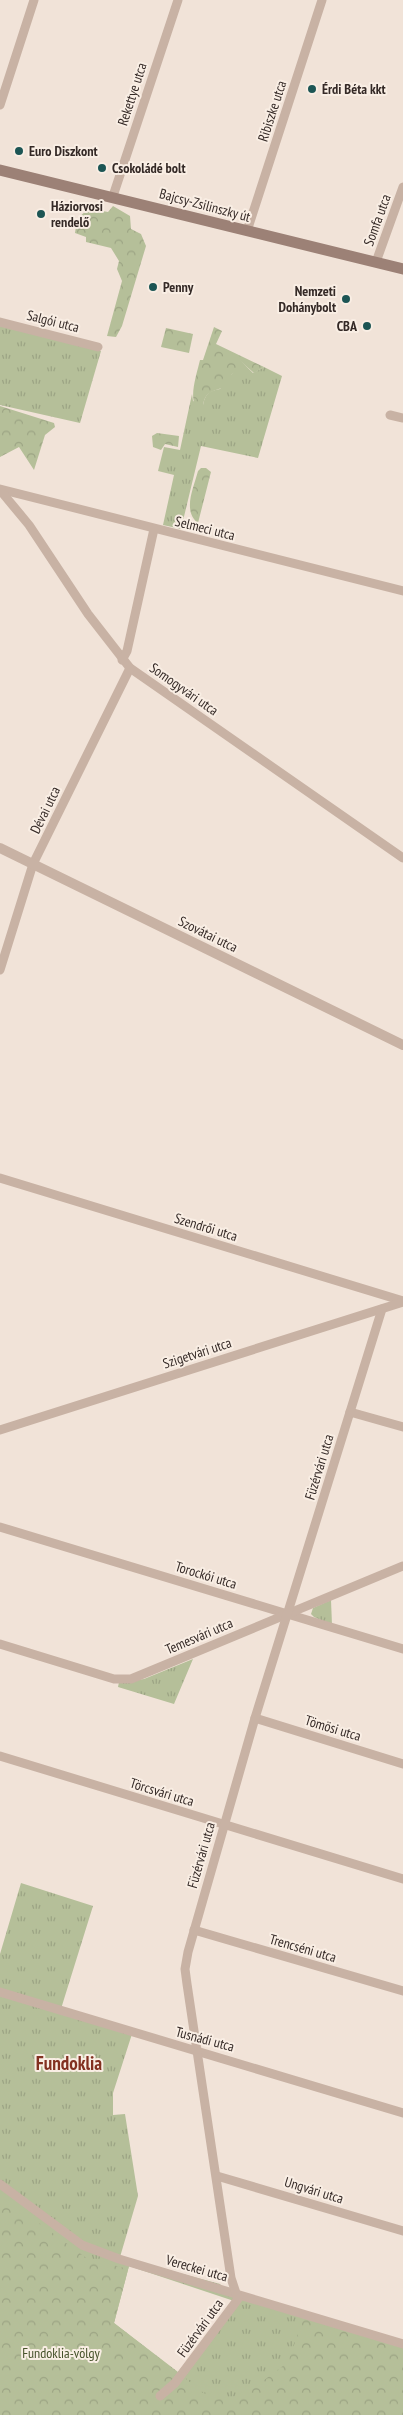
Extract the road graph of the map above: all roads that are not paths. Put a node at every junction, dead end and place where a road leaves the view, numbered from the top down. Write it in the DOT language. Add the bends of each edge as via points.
graph roads {
  1 [pos="34,0"];
  2 [pos="178,0"];
  3 [pos="322,0"];
  4 [pos="0,105"];
  5 [pos="0,170"];
  6 [pos="403,187"];
  7 [pos="113,196"];
  8 [pos="247,231"];
  9 [pos="376,262"];
  10 [pos="403,270"];
  11 [pos="0,322"];
  12 [pos="98,347"];
  13 [pos="390,415"];
  14 [pos="403,418"];
  15 [pos="3,491"];
  16 [pos="0,506"];
  17 [pos="154,529"];
  18 [pos="403,591"];
  19 [pos="122,660"];
  20 [pos="130,668"];
  21 [pos="0,848"];
  22 [pos="403,858"];
  23 [pos="33,864"];
  24 [pos="0,970"];
  25 [pos="403,1045"];
  26 [pos="0,1178"];
  27 [pos="403,1301"];
  28 [pos="382,1309"];
  29 [pos="350,1412"];
  30 [pos="403,1427"];
  31 [pos="0,1430"];
  32 [pos="0,1527"];
  33 [pos="403,1566"];
  34 [pos="288,1614"];
  35 [pos="0,1644"];
  36 [pos="403,1649"];
  37 [pos="255,1718"];
  38 [pos="0,1756"];
  39 [pos="403,1764"];
  40 [pos="224,1825"];
  41 [pos="403,1879"];
  42 [pos="194,1930"];
  43 [pos="0,1992"];
  44 [pos="403,1992"];
  45 [pos="198,2050"];
  46 [pos="403,2112"];
  47 [pos="217,2176"];
  48 [pos="0,2184"];
  49 [pos="403,2231"];
  50 [pos="237,2293"];
  51 [pos="403,2344"];
  52 [pos="160,2396"];
  1 -- 4 [label="street"];
  2 -- 7 [label="street, Rekettye utca"];
  3 -- 8 [label="street, Ribiszke utca"];
  5 -- 7 [label="main road, Bajcsy-Zsilinszky út"];
  6 -- 9 [label="street, Somfa utca"];
  7 -- 8 [label="main road, Bajcsy-Zsilinszky út"];
  8 -- 9 [label="main road, Bajcsy-Zsilinszky út"];
  9 -- 10 [label="main road, Bajcsy-Zsilinszky út"];
  11 -- 12 [label="street, Salgói utca"];
  13 -- 14 [label="street"];
  15 -- 16 [label="street"];
  15 -- 17 [label="street, Selmeci utca"];
  15 -- 19 [label="street, Somogyvári utca"];
  17 -- 18 [label="street, Selmeci utca"];
  17 -- 19 [label="street" via="127,651"];
  19 -- 20 [label="street, Somogyvári utca"];
  20 -- 22 [label="street, Somogyvári utca"];
  20 -- 23 [label="street, Dévai utca"];
  21 -- 23 [label="street, Szovátai utca"];
  23 -- 24 [label="street, Dévai utca"];
  23 -- 25 [label="street, Szovátai utca"];
  26 -- 27 [label="street, Szendrői utca"];
  27 -- 28 [label="street, Szigetvári utca"];
  28 -- 29 [label="street, Füzérvári utca"];
  28 -- 31 [label="street, Szigetvári utca"];
  29 -- 30 [label="street"];
  29 -- 34 [label="street, Füzérvári utca"];
  32 -- 34 [label="street, Torockói utca"];
  33 -- 34 [label="street, Temesvári utca"];
  34 -- 35 [label="street, Temesvári utca" via="131,1679 114,1679"];
  34 -- 36 [label="street, Torockói utca"];
  34 -- 37 [label="street, Füzérvári utca"];
  37 -- 39 [label="street, Tömösi utca"];
  37 -- 40 [label="street, Füzérvári utca"];
  38 -- 40 [label="street, Törcsvári utca"];
  40 -- 41 [label="street, Törcsvári utca"];
  40 -- 42 [label="street, Füzérvári utca"];
  42 -- 44 [label="street, Trencséni utca"];
  42 -- 45 [label="street, Füzérvári utca" via="185,1969"];
  43 -- 45 [label="street, Tusnádi utca"];
  45 -- 46 [label="street, Tusnádi utca"];
  45 -- 47 [label="street, Füzérvári utca"];
  47 -- 49 [label="street, Ungvári utca"];
  47 -- 50 [label="street, Füzérvári utca" via="231,2278"];
  48 -- 50 [label="street, Vereckei utca" via="82,2245"];
  50 -- 51 [label="street, Vereckei utca"];
  50 -- 52 [label="street, Füzérvári utca" via="238,2299 230,2311 176,2383"];
}
